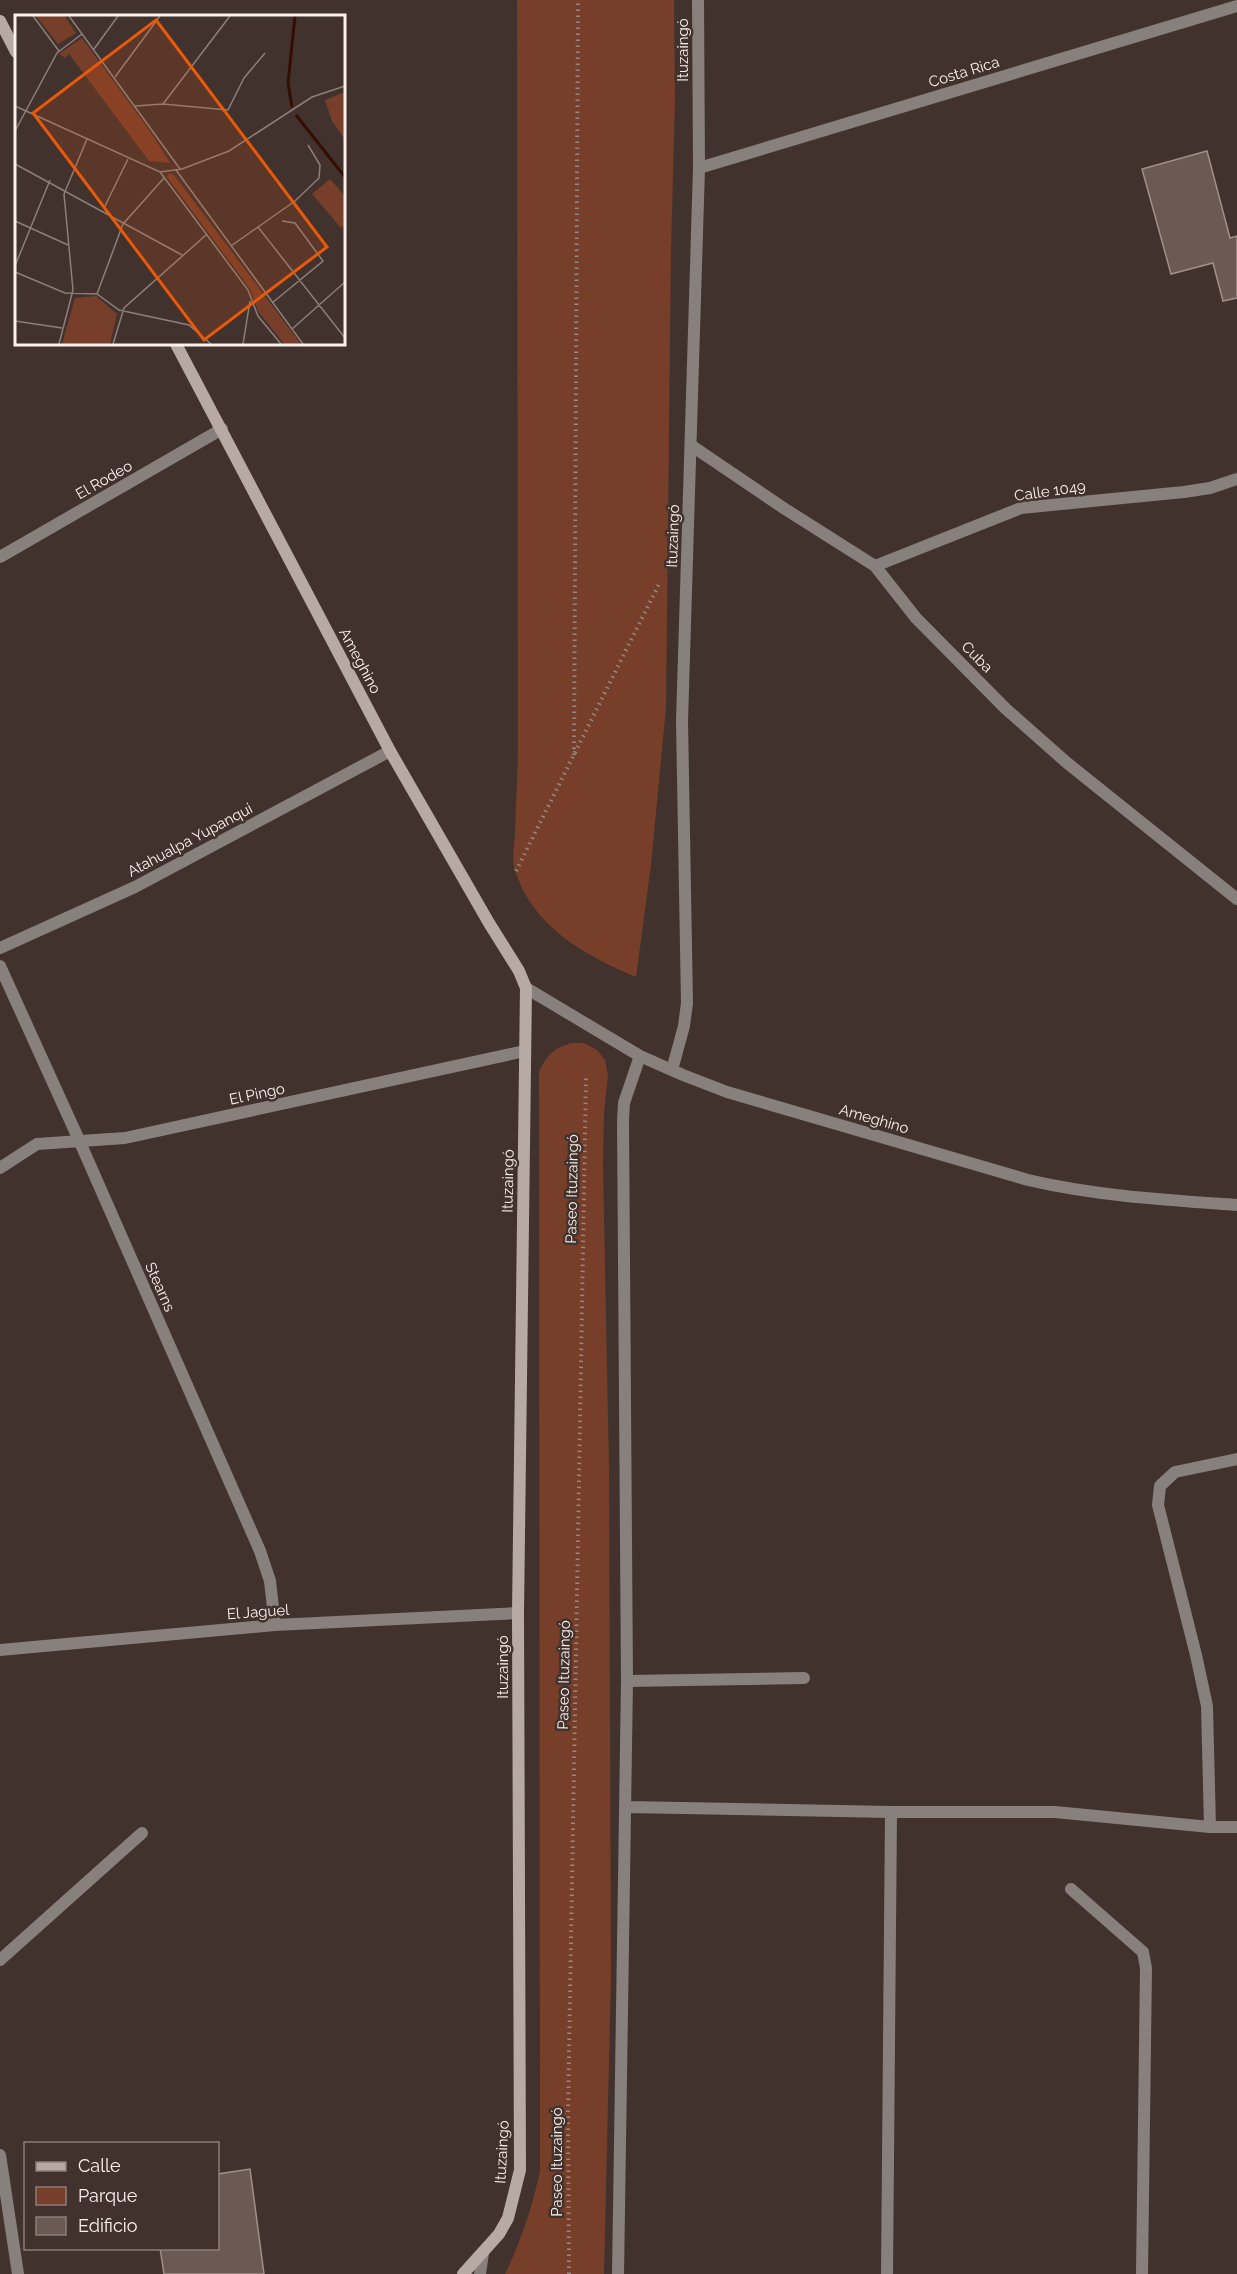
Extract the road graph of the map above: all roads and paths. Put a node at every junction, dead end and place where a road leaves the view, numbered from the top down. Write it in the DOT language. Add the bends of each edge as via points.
graph roads {
  1 [pos="578,0"];
  2 [pos="698,0"];
  3 [pos="1237,6"];
  4 [pos="0,21"];
  5 [pos="15,50"];
  6 [pos="699,168"];
  7 [pos="177,345"];
  8 [pos="222,429"];
  9 [pos="692,446"];
  10 [pos="1237,479"];
  11 [pos="0,557"];
  12 [pos="875,566"];
  13 [pos="662,579"];
  14 [pos="390,751"];
  15 [pos="574,755"];
  16 [pos="516,871"];
  17 [pos="1237,899"];
  18 [pos="0,948"];
  19 [pos="0,966"];
  20 [pos="526,988"];
  21 [pos="525,1051"];
  22 [pos="640,1056"];
  23 [pos="672,1070"];
  24 [pos="586,1077"];
  25 [pos="80,1140"];
  26 [pos="0,1168"];
  27 [pos="1237,1205"];
  28 [pos="1237,1459"];
  29 [pos="518,1613"];
  30 [pos="275,1625"];
  31 [pos="0,1650"];
  32 [pos="804,1678"];
  33 [pos="627,1680"];
  34 [pos="626,1807"];
  35 [pos="891,1812"];
  36 [pos="1210,1827"];
  37 [pos="1237,1827"];
  38 [pos="142,1833"];
  39 [pos="1071,1889"];
  40 [pos="0,1960"];
  41 [pos="0,2155"];
  42 [pos="483,2253"];
  43 [pos="18,2274"];
  44 [pos="463,2274"];
  45 [pos="480,2274"];
  46 [pos="570,2274"];
  47 [pos="618,2274"];
  48 [pos="887,2274"];
  49 [pos="1142,2274"];
  1 -- 15 [label="path"];
  2 -- 6 [label="street, Ituzaingó"];
  3 -- 6 [label="street, Costa Rica"];
  4 -- 5 [label="street"];
  6 -- 9 [label="street, Ituzaingó"];
  7 -- 8 [label="street, Ameghino"];
  8 -- 11 [label="street, El Rodeo"];
  8 -- 14 [label="street, Ameghino"];
  9 -- 12 [label="street, Cuba"];
  9 -- 23 [label="street, Ituzaingó" via="682,721 687,1003"];
  10 -- 12 [label="street, Calle 1049" via="1184,492 1021,508"];
  12 -- 17 [label="street, Cuba" via="916,618 1006,709"];
  13 -- 15 [label="path"];
  14 -- 18 [label="street, Atahualpa Yupanqui" via="135,887"];
  14 -- 20 [label="street, Ameghino"];
  15 -- 16 [label="path"];
  19 -- 25 [label="street, Stearns"];
  20 -- 21 [label="street, Ameghino"];
  20 -- 22 [label="street, Ameghino"];
  21 -- 25 [label="street, El Pingo" via="125,1138"];
  21 -- 29 [label="street, Ituzaingó"];
  22 -- 23 [label="street, Ameghino"];
  22 -- 33 [label="street" via="623,1120"];
  23 -- 27 [label="street, Ameghino" via="727,1092 1068,1190"];
  24 -- 46 [label="path, Paseo Ituzaingó" via="569,2089"];
  25 -- 26 [label="street, El Pingo" via="37,1144"];
  25 -- 30 [label="street, Stearns" via="260,1551 270,1581"];
  28 -- 36 [label="street" via="1175,1472 1160,1486 1158,1505 1207,1706"];
  29 -- 30 [label="street, El Jaguel"];
  29 -- 42 [label="street, Ituzaingó" via="520,2170 508,2218"];
  30 -- 31 [label="street, El Jaguel"];
  32 -- 33 [label="street"];
  33 -- 34 [label="street"];
  34 -- 35 [label="street"];
  34 -- 47 [label="street"];
  35 -- 36 [label="street" via="1055,1812"];
  35 -- 48 [label="street"];
  36 -- 37 [label="street"];
  38 -- 40 [label="street"];
  39 -- 49 [label="street" via="1143,1952 1146,1968"];
  41 -- 43 [label="street"];
  42 -- 44 [label="street, Ituzaingó"];
  42 -- 45 [label="street"];
}
